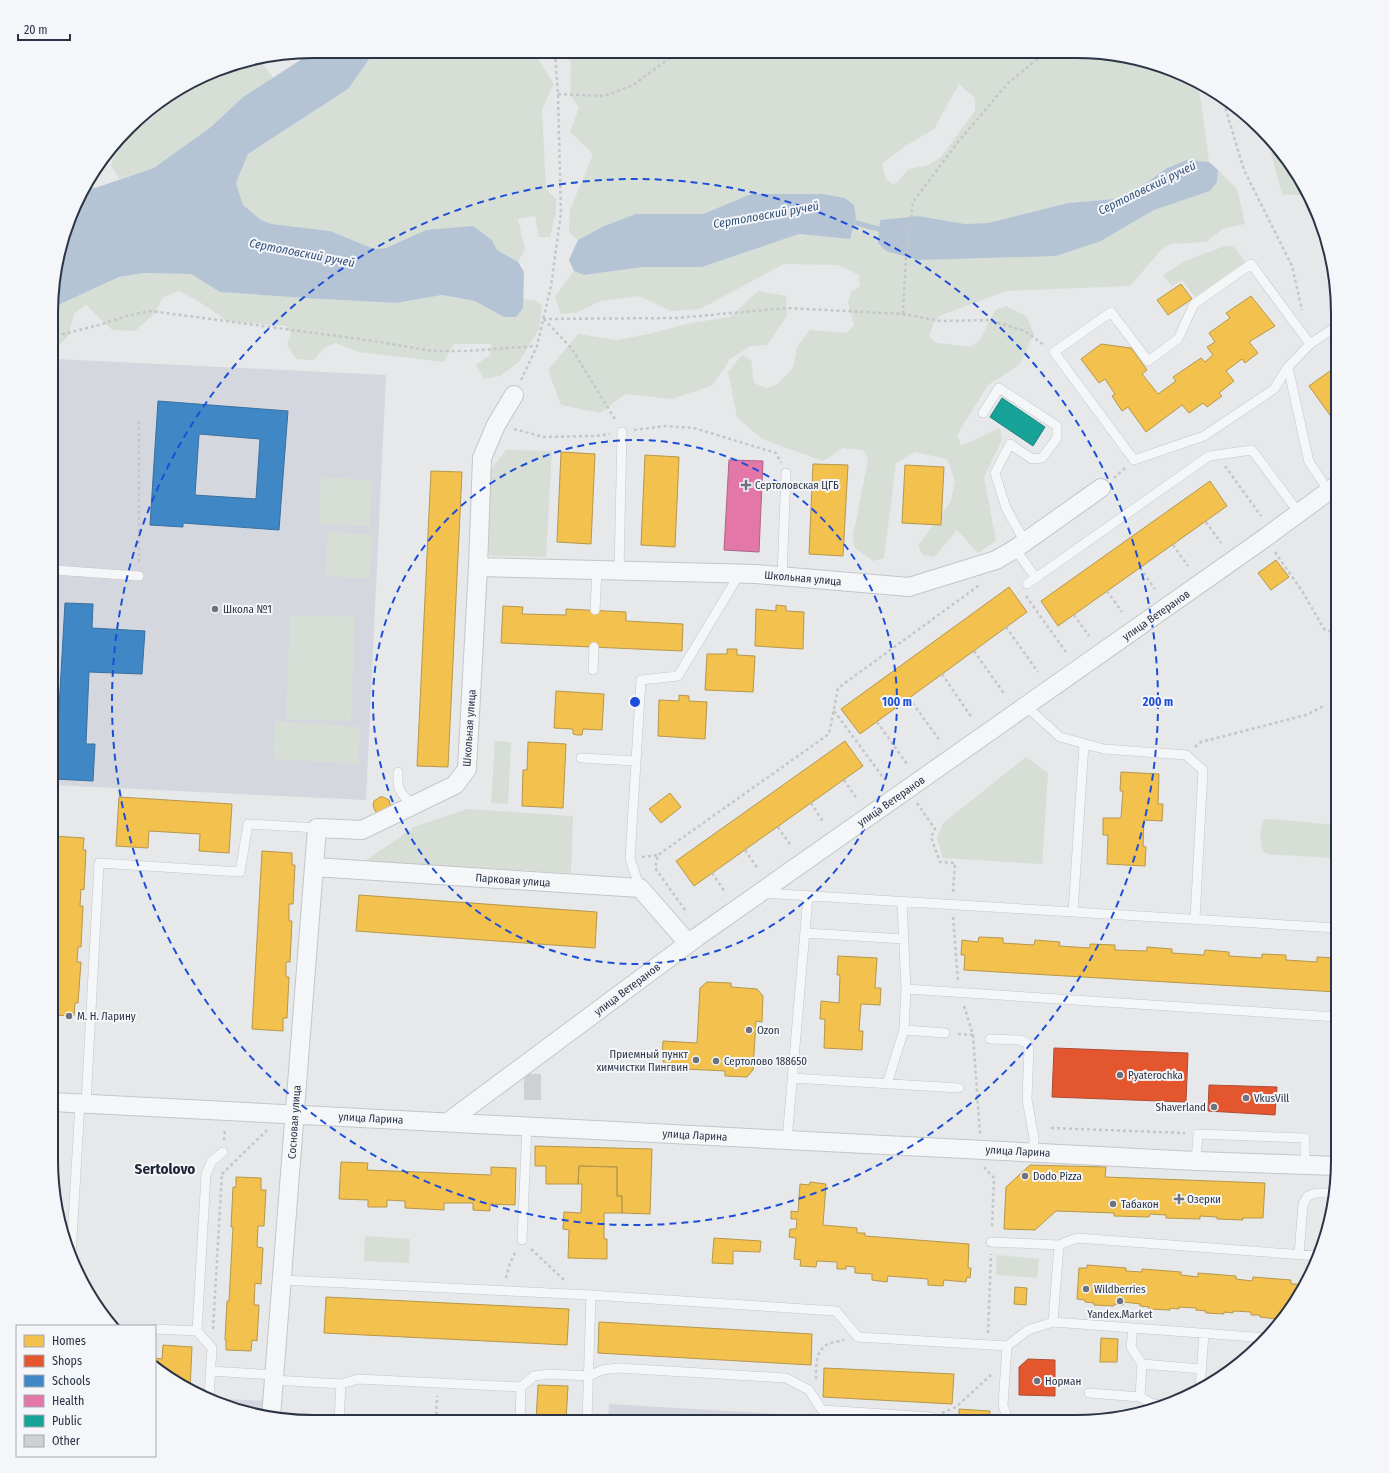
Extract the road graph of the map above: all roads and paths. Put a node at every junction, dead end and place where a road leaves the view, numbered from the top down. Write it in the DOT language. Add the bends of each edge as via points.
graph roads {
  1 [pos="555,58"];
  2 [pos="670,58"];
  3 [pos="1039,58"];
  4 [pos="558,94"];
  5 [pos="1225,108"];
  6 [pos="1303,312"];
  7 [pos="903,314"];
  8 [pos="543,319"];
  9 [pos="1331,330"];
  10 [pos="58,335"];
  11 [pos="1310,344"];
  12 [pos="537,346"];
  13 [pos="1054,352"];
  14 [pos="1288,367"];
  15 [pos="514,395"];
  16 [pos="983,413"];
  17 [pos="139,421"];
  18 [pos="496,424"];
  19 [pos="622,432"];
  20 [pos="1218,455"];
  21 [pos="1134,460"];
  22 [pos="786,473"];
  23 [pos="1101,488"];
  24 [pos="1331,488"];
  25 [pos="1331,495"];
  26 [pos="1299,513"];
  27 [pos="1261,516"];
  28 [pos="1206,522"];
  29 [pos="1221,543"];
  30 [pos="1173,545"];
  31 [pos="1020,546"];
  32 [pos="1273,550"];
  33 [pos="1188,566"];
  34 [pos="478,567"];
  35 [pos="1140,568"];
  36 [pos="58,570"];
  37 [pos="597,570"];
  38 [pos="619,571"];
  39 [pos="740,573"];
  40 [pos="139,576"];
  41 [pos="782,576"];
  42 [pos="1036,578"];
  43 [pos="987,580"];
  44 [pos="1028,584"];
  45 [pos="1155,589"];
  46 [pos="1107,591"];
  47 [pos="596,610"];
  48 [pos="1122,612"];
  49 [pos="1074,615"];
  50 [pos="1006,627"];
  51 [pos="1331,632"];
  52 [pos="1089,636"];
  53 [pos="594,647"];
  54 [pos="974,651"];
  55 [pos="1066,652"];
  56 [pos="593,670"];
  57 [pos="1038,672"];
  58 [pos="942,674"];
  59 [pos="1005,695"];
  60 [pos="909,698"];
  61 [pos="1331,703"];
  62 [pos="1026,706"];
  63 [pos="834,711"];
  64 [pos="972,718"];
  65 [pos="877,722"];
  66 [pos="940,741"];
  67 [pos="1084,744"];
  68 [pos="1186,755"];
  69 [pos="581,758"];
  70 [pos="636,761"];
  71 [pos="907,764"];
  72 [pos="398,772"];
  73 [pos="844,780"];
  74 [pos="884,780"];
  75 [pos="907,789"];
  76 [pos="857,799"];
  77 [pos="811,803"];
  78 [pos="413,806"];
  79 [pos="824,822"];
  80 [pos="778,827"];
  81 [pos="317,828"];
  82 [pos="791,846"];
  83 [pos="745,850"];
  84 [pos="314,867"];
  85 [pos="758,869"];
  86 [pos="712,873"];
  87 [pos="640,888"];
  88 [pos="726,892"];
  89 [pos="759,893"];
  90 [pos="808,896"];
  91 [pos="902,902"];
  92 [pos="952,904"];
  93 [pos="685,910"];
  94 [pos="1073,912"];
  95 [pos="1195,920"];
  96 [pos="954,923"];
  97 [pos="1331,928"];
  98 [pos="805,933"];
  99 [pos="904,939"];
  100 [pos="688,943"];
  101 [pos="958,974"];
  102 [pos="906,989"];
  103 [pos="960,992"];
  104 [pos="1331,1016"];
  105 [pos="904,1030"];
  106 [pos="945,1033"];
  107 [pos="990,1040"];
  108 [pos="792,1078"];
  109 [pos="887,1084"];
  110 [pos="959,1088"];
  111 [pos="58,1102"];
  112 [pos="83,1103"];
  113 [pos="226,1110"];
  114 [pos="295,1114"];
  115 [pos="448,1122"];
  116 [pos="273,1125"];
  117 [pos="527,1126"];
  118 [pos="1051,1128"];
  119 [pos="1198,1134"];
  120 [pos="980,1138"];
  121 [pos="787,1140"];
  122 [pos="223,1152"];
  123 [pos="1034,1152"];
  124 [pos="1196,1161"];
  125 [pos="1305,1164"];
  126 [pos="1331,1166"];
  127 [pos="222,1175"];
  128 [pos="1329,1194"];
  129 [pos="522,1240"];
  130 [pos="72,1242"];
  131 [pos="992,1242"];
  132 [pos="1059,1245"];
  133 [pos="1299,1255"];
  134 [pos="1313,1256"];
  135 [pos="282,1280"];
  136 [pos="503,1291"];
  137 [pos="579,1294"];
  138 [pos="591,1295"];
  139 [pos="1053,1322"];
  140 [pos="1132,1328"];
  141 [pos="156,1329"];
  142 [pos="197,1331"];
  143 [pos="1204,1333"];
  144 [pos="858,1337"];
  145 [pos="1259,1337"];
  146 [pos="1007,1346"];
  147 [pos="212,1348"];
  148 [pos="1006,1361"];
  149 [pos="817,1362"];
  150 [pos="1142,1364"];
  151 [pos="1202,1369"];
  152 [pos="210,1371"];
  153 [pos="589,1376"];
  154 [pos="274,1378"];
  155 [pos="437,1383"];
  156 [pos="1201,1383"];
  157 [pos="341,1384"];
  158 [pos="521,1387"];
  159 [pos="209,1393"];
  160 [pos="1089,1393"];
  161 [pos="1140,1397"];
  162 [pos="1149,1404"];
  163 [pos="271,1412"];
  164 [pos="339,1415"];
  165 [pos="436,1415"];
  166 [pos="520,1415"];
  167 [pos="587,1415"];
  168 [pos="883,1415"];
  169 [pos="939,1415"];
  170 [pos="1006,1415"];
  1 -- 4 [label="path"];
  2 -- 4 [label="path" via="633,85 604,96"];
  3 -- 7 [label="path" via="1008,83 958,142 913,202 906,256"];
  4 -- 8 [label="path" via="561,213 551,286"];
  5 -- 6 [label="path" via="1244,170 1292,266"];
  7 -- 8 [label="path" via="786,308 678,318"];
  7 -- 13 [label="path" via="941,321 989,320 1025,332"];
  8 -- 12 [label="path"];
  8 -- 19 [label="path" via="572,349"];
  9 -- 11 [label="lane"];
  10 -- 12 [label="path" via="130,314 151,311 432,351"];
  11 -- 13 [label="lane" via="1251,264 1194,304 1178,339 1148,361 1111,312"];
  11 -- 14 [label="lane"];
  12 -- 15 [label="path"];
  13 -- 21 [label="lane"];
  14 -- 21 [label="lane" via="1274,389 1204,436"];
  14 -- 24 [label="lane" via="1309,462"];
  15 -- 18 [label="street, Школьная улица"];
  16 -- 31 [label="lane" via="999,388 1057,426 1057,438 1042,458 1032,459 1010,444 995,473"];
  17 -- 40 [label="path"];
  18 -- 19 [label="path" via="544,437 594,436"];
  18 -- 34 [label="street, Школьная улица" via="482,458"];
  19 -- 22 [label="path" via="665,426 694,428 776,453"];
  19 -- 38 [label="lane"];
  20 -- 26 [label="lane" via="1252,450"];
  20 -- 27 [label="path"];
  20 -- 42 [label="lane" via="1209,456"];
  21 -- 23 [label="path"];
  22 -- 41 [label="lane"];
  23 -- 31 [label="street, Школьная улица"];
  25 -- 26 [label="street, улица Ветеранов"];
  26 -- 62 [label="street, улица Ветеранов"];
  28 -- 29 [label="path"];
  30 -- 33 [label="path"];
  31 -- 41 [label="street, Школьная улица" via="996,560 909,587"];
  31 -- 42 [label="lane"];
  32 -- 51 [label="path" via="1302,591 1324,629"];
  34 -- 37 [label="street, Школьная улица"];
  34 -- 78 [label="street, Школьная улица" via="468,769 455,785"];
  35 -- 45 [label="path"];
  36 -- 40 [label="lane"];
  37 -- 38 [label="street, Школьная улица"];
  37 -- 47 [label="lane"];
  38 -- 39 [label="street, Школьная улица"];
  39 -- 41 [label="street, Школьная улица"];
  39 -- 70 [label="lane" via="678,676 640,680"];
  42 -- 44 [label="lane"];
  43 -- 63 [label="path" via="838,688"];
  44 -- 55 [label="path" via="1026,596"];
  46 -- 48 [label="path"];
  49 -- 52 [label="path"];
  50 -- 57 [label="path"];
  53 -- 56 [label="lane"];
  54 -- 59 [label="path"];
  58 -- 64 [label="path"];
  60 -- 66 [label="path"];
  61 -- 68 [label="path" via="1306,714 1201,742"];
  62 -- 67 [label="lane" via="1060,737"];
  62 -- 75 [label="street, улица Ветеранов"];
  63 -- 74 [label="path"];
  63 -- 93 [label="path" via="829,734 658,855 655,868"];
  65 -- 71 [label="path"];
  67 -- 68 [label="lane" via="1104,749"];
  67 -- 94 [label="lane"];
  68 -- 95 [label="lane" via="1203,770"];
  69 -- 70 [label="lane"];
  70 -- 87 [label="lane" via="630,859"];
  72 -- 78 [label="lane" via="397,785 400,792"];
  73 -- 76 [label="path"];
  75 -- 89 [label="street, улица Ветеранов"];
  75 -- 92 [label="path" via="935,829 931,838 940,862 955,863"];
  77 -- 79 [label="path"];
  78 -- 81 [label="street, Школьная улица" via="362,830"];
  80 -- 82 [label="path"];
  81 -- 84 [label="street, Сосновая улица"];
  81 -- 112 [label="lane" via="248,824 240,872 99,864"];
  83 -- 85 [label="path"];
  84 -- 87 [label="street, Парковая улица"];
  84 -- 114 [label="street, Сосновая улица"];
  86 -- 88 [label="path"];
  87 -- 100 [label="street"];
  89 -- 90 [label="lane"];
  89 -- 100 [label="street, улица Ветеранов"];
  90 -- 91 [label="lane"];
  90 -- 98 [label="lane"];
  91 -- 92 [label="lane"];
  91 -- 99 [label="lane"];
  92 -- 94 [label="lane"];
  94 -- 95 [label="lane"];
  95 -- 97 [label="lane"];
  96 -- 101 [label="path"];
  98 -- 99 [label="lane"];
  98 -- 108 [label="lane"];
  99 -- 102 [label="lane"];
  100 -- 115 [label="street, улица Ветеранов"];
  102 -- 103 [label="lane"];
  102 -- 105 [label="lane"];
  103 -- 104 [label="lane"];
  103 -- 120 [label="path" via="973,1035"];
  105 -- 106 [label="lane"];
  105 -- 109 [label="lane"];
  107 -- 123 [label="lane" via="1027,1042 1027,1099"];
  108 -- 109 [label="lane"];
  108 -- 121 [label="lane"];
  109 -- 110 [label="lane"];
  111 -- 112 [label="street, улица Ларина"];
  112 -- 113 [label="street, улица Ларина"];
  112 -- 130 [label="lane"];
  113 -- 114 [label="street, улица Ларина"];
  113 -- 122 [label="path"];
  114 -- 115 [label="street, улица Ларина"];
  114 -- 135 [label="street, Сосновая улица"];
  115 -- 117 [label="street, улица Ларина"];
  116 -- 127 [label="path"];
  117 -- 121 [label="street, улица Ларина"];
  117 -- 129 [label="lane"];
  118 -- 119 [label="path"];
  119 -- 124 [label="lane"];
  119 -- 125 [label="lane" via="1305,1138"];
  121 -- 123 [label="street, улица Ларина"];
  122 -- 127 [label="path"];
  122 -- 142 [label="lane" via="212,1161 206,1174"];
  123 -- 124 [label="street, улица Ларина"];
  124 -- 125 [label="street, улица Ларина"];
  125 -- 126 [label="street, улица Ларина"];
  127 -- 147 [label="path"];
  128 -- 133 [label="lane" via="1316,1193 1308,1196 1303,1204"];
  129 -- 136 [label="path" via="510,1263"];
  129 -- 137 [label="path"];
  131 -- 132 [label="lane"];
  132 -- 133 [label="lane" via="1077,1238"];
  132 -- 139 [label="lane"];
  133 -- 134 [label="lane"];
  135 -- 136 [label="lane"];
  135 -- 154 [label="street, Сосновая улица"];
  136 -- 137 [label="lane"];
  137 -- 138 [label="lane"];
  138 -- 144 [label="lane" via="836,1311"];
  138 -- 153 [label="lane"];
  139 -- 140 [label="lane"];
  139 -- 146 [label="lane" via="1028,1330"];
  140 -- 143 [label="lane"];
  140 -- 150 [label="lane" via="1131,1346"];
  141 -- 142 [label="lane"];
  142 -- 147 [label="lane"];
  143 -- 145 [label="lane"];
  143 -- 151 [label="lane"];
  144 -- 146 [label="lane"];
  144 -- 149 [label="path" via="827,1344 820,1352"];
  146 -- 148 [label="lane"];
  147 -- 152 [label="lane"];
  148 -- 169 [label="path" via="956,1407"];
  148 -- 170 [label="lane" via="1003,1405"];
  150 -- 151 [label="lane"];
  150 -- 161 [label="lane"];
  151 -- 156 [label="lane"];
  152 -- 154 [label="lane"];
  152 -- 159 [label="lane"];
  153 -- 158 [label="lane" via="534,1376"];
  153 -- 167 [label="lane"];
  153 -- 168 [label="lane" via="602,1370 618,1368 786,1378 809,1390 822,1410"];
  154 -- 157 [label="lane"];
  154 -- 163 [label="street, Сосновая улица"];
  155 -- 157 [label="lane" via="358,1379"];
  155 -- 158 [label="lane"];
  155 -- 165 [label="path"];
  157 -- 164 [label="lane"];
  158 -- 166 [label="lane"];
  160 -- 161 [label="lane"];
  161 -- 162 [label="lane"];
}
